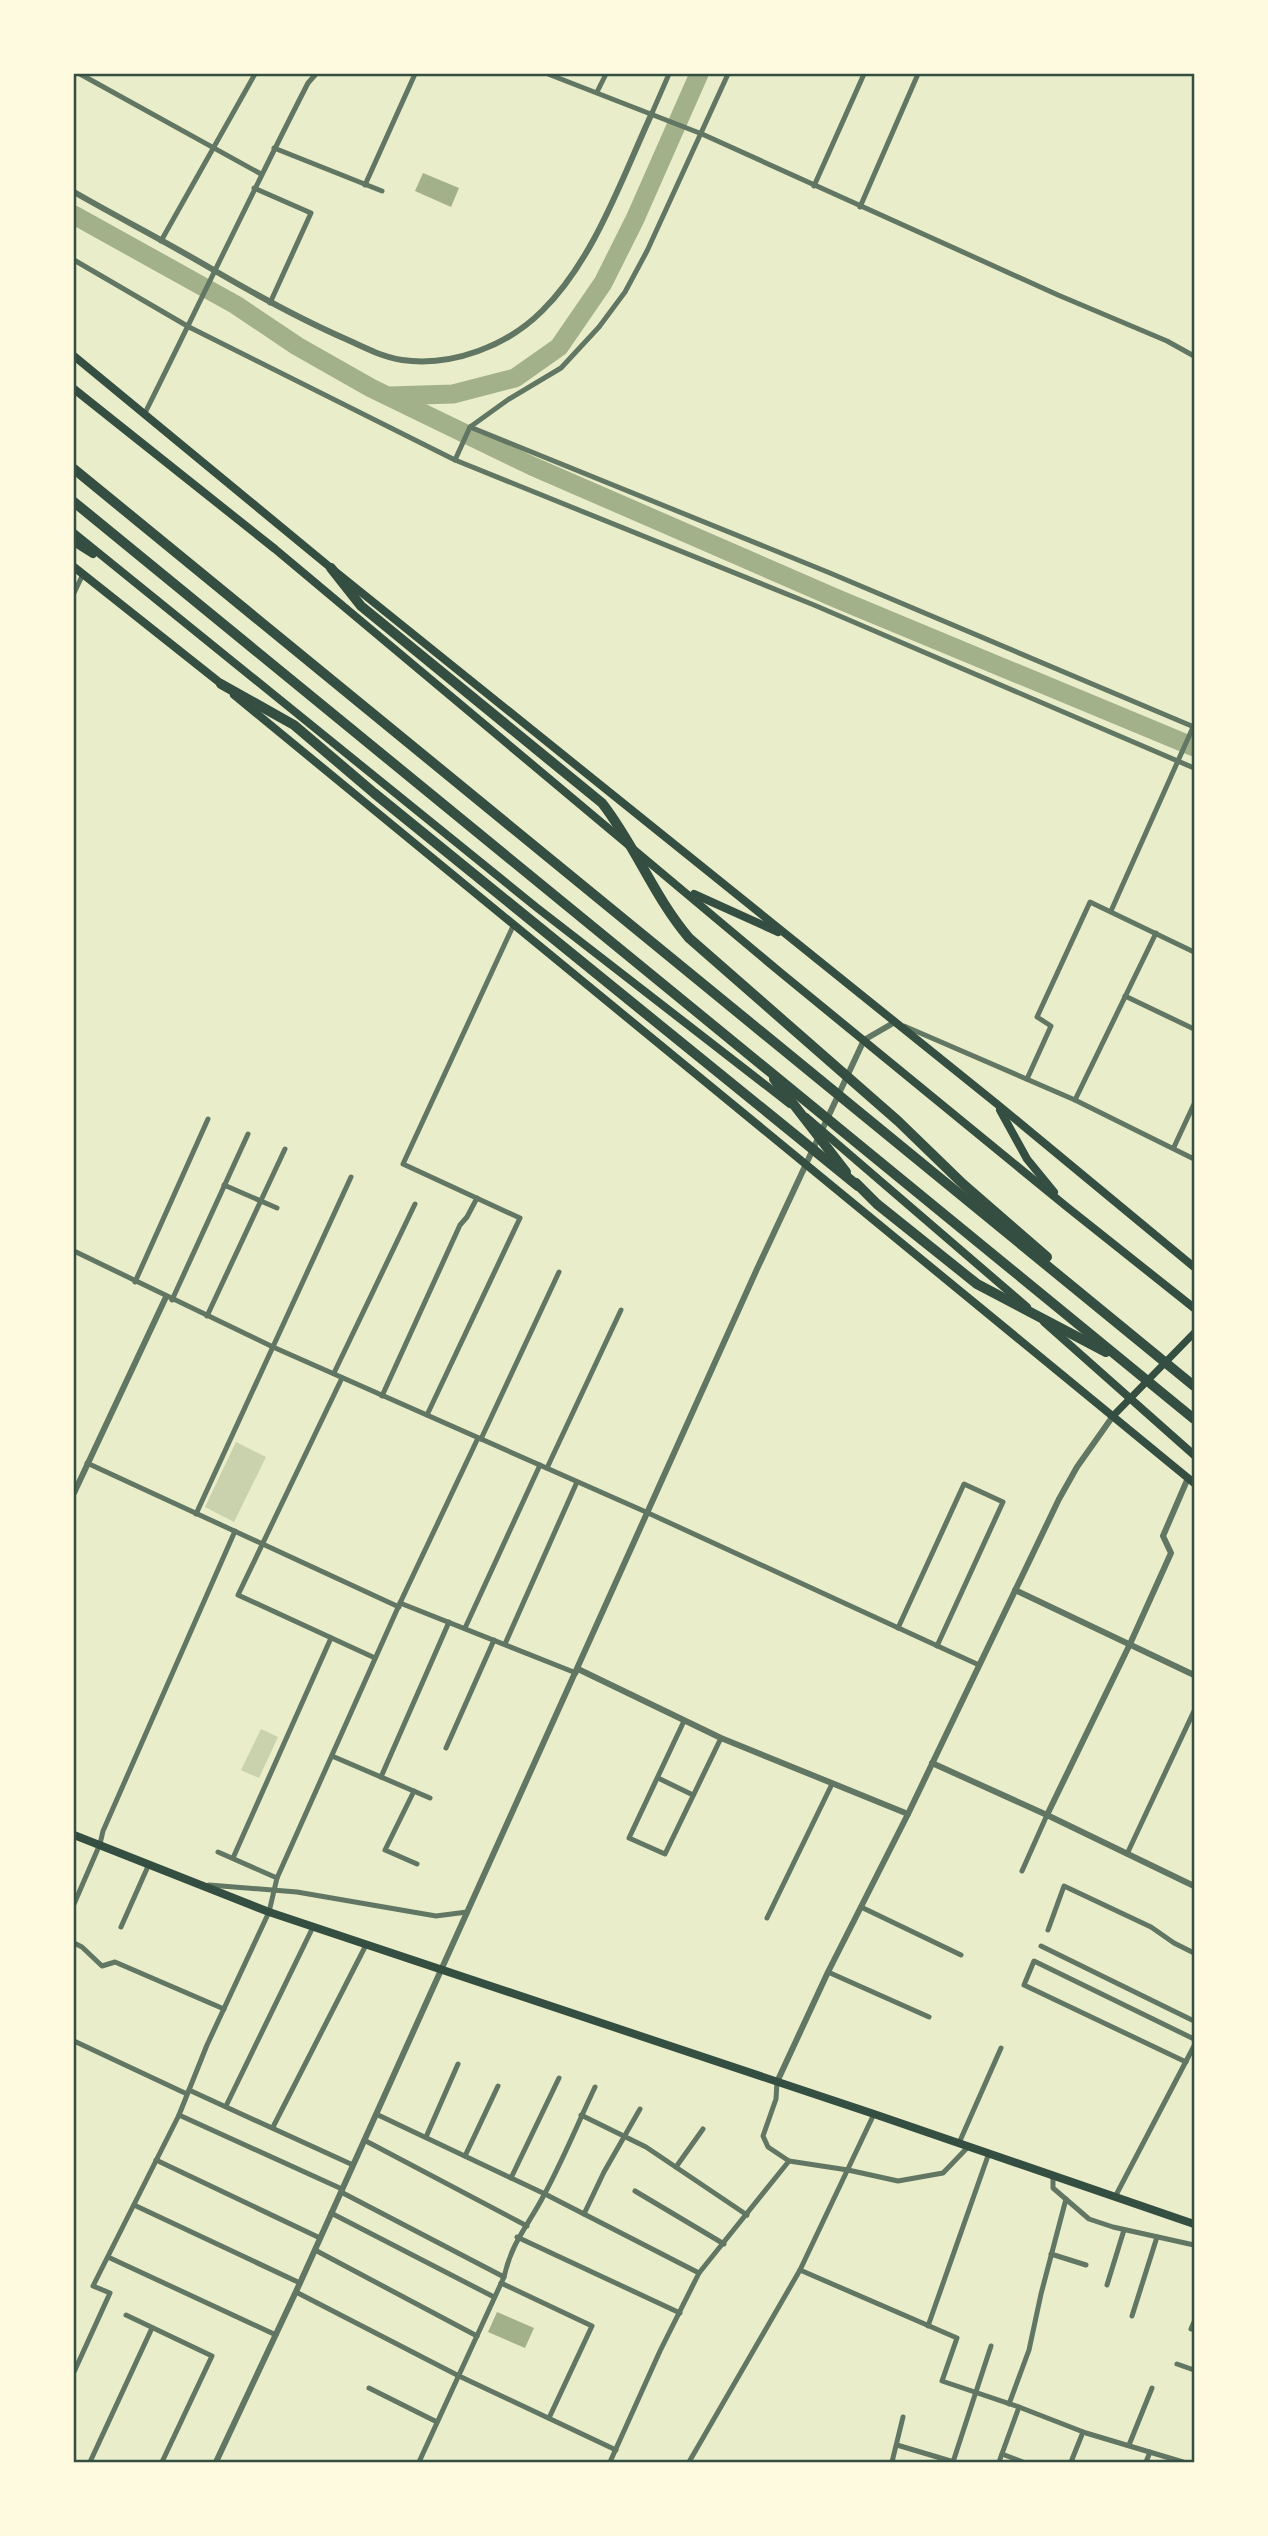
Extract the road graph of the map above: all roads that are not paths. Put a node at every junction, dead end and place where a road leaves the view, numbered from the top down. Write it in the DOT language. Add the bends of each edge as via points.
graph roads {
  1 [pos="80,74"];
  2 [pos="255,74"];
  3 [pos="316,74"];
  4 [pos="415,74"];
  5 [pos="548,74"];
  6 [pos="606,74"];
  7 [pos="669,74"];
  8 [pos="728,74"];
  9 [pos="864,74"];
  10 [pos="918,74"];
  11 [pos="560,76"];
  12 [pos="597,92"];
  13 [pos="652,113"];
  14 [pos="702,134"];
  15 [pos="214,148"];
  16 [pos="274,148"];
  17 [pos="261,174"];
  18 [pos="365,185"];
  19 [pos="814,186"];
  20 [pos="254,188"];
  21 [pos="382,191"];
  22 [pos="74,192"];
  23 [pos="860,207"];
  24 [pos="161,241"];
  25 [pos="74,260"];
  26 [pos="215,271"];
  27 [pos="270,303"];
  28 [pos="189,327"];
  29 [pos="74,356"];
  30 [pos="1195,356"];
  31 [pos="74,389"];
  32 [pos="145,413"];
  33 [pos="470,427"];
  34 [pos="455,460"];
  35 [pos="74,469"];
  36 [pos="74,502"];
  37 [pos="74,533"];
  38 [pos="74,542"];
  39 [pos="74,566"];
  40 [pos="331,568"];
  41 [pos="122,573"];
  42 [pos="83,574"];
  43 [pos="74,593"];
  44 [pos="221,684"];
  45 [pos="1194,726"];
  46 [pos="1177,760"];
  47 [pos="1195,768"];
  48 [pos="685,890"];
  49 [pos="1111,911"];
  50 [pos="514,924"];
  51 [pos="1156,933"];
  52 [pos="790,938"];
  53 [pos="1195,952"];
  54 [pos="1125,996"];
  55 [pos="895,1022"];
  56 [pos="1195,1029"];
  57 [pos="863,1040"];
  58 [pos="763,1065"];
  59 [pos="1027,1079"];
  60 [pos="1075,1100"];
  61 [pos="997,1104"];
  62 [pos="1195,1104"];
  63 [pos="208,1119"];
  64 [pos="822,1129"];
  65 [pos="248,1134"];
  66 [pos="1174,1147"];
  67 [pos="285,1149"];
  68 [pos="1195,1158"];
  69 [pos="806,1163"];
  70 [pos="351,1177"];
  71 [pos="224,1185"];
  72 [pos="858,1186"];
  73 [pos="477,1198"];
  74 [pos="260,1201"];
  75 [pos="415,1203"];
  76 [pos="1067,1207"];
  77 [pos="277,1208"];
  78 [pos="74,1251"];
  79 [pos="1195,1267"];
  80 [pos="559,1272"];
  81 [pos="135,1282"];
  82 [pos="169,1298"];
  83 [pos="1195,1308"];
  84 [pos="621,1310"];
  85 [pos="207,1316"];
  86 [pos="1124,1328"];
  87 [pos="1195,1333"];
  88 [pos="273,1347"];
  89 [pos="1125,1362"];
  90 [pos="334,1373"];
  91 [pos="342,1378"];
  92 [pos="1195,1386"];
  93 [pos="382,1396"];
  94 [pos="1131,1398"];
  95 [pos="427,1415"];
  96 [pos="1113,1416"];
  97 [pos="1195,1419"];
  98 [pos="479,1438"];
  99 [pos="1195,1455"];
  100 [pos="87,1463"];
  101 [pos="540,1465"];
  102 [pos="547,1468"];
  103 [pos="1191,1480"];
  104 [pos="577,1482"];
  105 [pos="74,1493"];
  106 [pos="646,1512"];
  107 [pos="197,1514"];
  108 [pos="235,1531"];
  109 [pos="262,1543"];
  110 [pos="1015,1590"];
  111 [pos="399,1605"];
  112 [pos="449,1622"];
  113 [pos="465,1628"];
  114 [pos="898,1628"];
  115 [pos="331,1638"];
  116 [pos="494,1640"];
  117 [pos="505,1644"];
  118 [pos="1130,1644"];
  119 [pos="937,1646"];
  120 [pos="375,1658"];
  121 [pos="979,1665"];
  122 [pos="577,1671"];
  123 [pos="1195,1675"];
  124 [pos="1195,1711"];
  125 [pos="684,1721"];
  126 [pos="721,1738"];
  127 [pos="446,1748"];
  128 [pos="332,1756"];
  129 [pos="932,1763"];
  130 [pos="381,1777"];
  131 [pos="658,1778"];
  132 [pos="832,1784"];
  133 [pos="414,1791"];
  134 [pos="694,1795"];
  135 [pos="430,1798"];
  136 [pos="908,1814"];
  137 [pos="1046,1815"];
  138 [pos="74,1835"];
  139 [pos="100,1844"];
  140 [pos="218,1852"];
  141 [pos="1127,1854"];
  142 [pos="233,1858"];
  143 [pos="149,1864"];
  144 [pos="417,1864"];
  145 [pos="1022,1871"];
  146 [pos="277,1878"];
  147 [pos="199,1885"];
  148 [pos="1195,1886"];
  149 [pos="275,1891"];
  150 [pos="74,1904"];
  151 [pos="861,1908"];
  152 [pos="269,1912"];
  153 [pos="467,1912"];
  154 [pos="767,1918"];
  155 [pos="121,1927"];
  156 [pos="313,1927"];
  157 [pos="1048,1930"];
  158 [pos="74,1943"];
  159 [pos="366,1945"];
  160 [pos="1041,1945"];
  161 [pos="1195,1952"];
  162 [pos="961,1955"];
  163 [pos="441,1970"];
  164 [pos="828,1972"];
  165 [pos="224,2009"];
  166 [pos="929,2017"];
  167 [pos="1195,2021"];
  168 [pos="1195,2039"];
  169 [pos="74,2040"];
  170 [pos="1195,2046"];
  171 [pos="1002,2049"];
  172 [pos="1186,2062"];
  173 [pos="458,2064"];
  174 [pos="559,2078"];
  175 [pos="778,2082"];
  176 [pos="498,2086"];
  177 [pos="595,2087"];
  178 [pos="188,2092"];
  179 [pos="226,2106"];
  180 [pos="640,2109"];
  181 [pos="376,2114"];
  182 [pos="874,2114"];
  183 [pos="179,2115"];
  184 [pos="581,2115"];
  185 [pos="273,2127"];
  186 [pos="703,2129"];
  187 [pos="426,2137"];
  188 [pos="625,2138"];
  189 [pos="364,2140"];
  190 [pos="960,2143"];
  191 [pos="969,2146"];
  192 [pos="989,2153"];
  193 [pos="465,2156"];
  194 [pos="156,2160"];
  195 [pos="789,2161"];
  196 [pos="353,2165"];
  197 [pos="676,2167"];
  198 [pos="848,2169"];
  199 [pos="1053,2176"];
  200 [pos="511,2178"];
  201 [pos="342,2190"];
  202 [pos="635,2191"];
  203 [pos="545,2194"];
  204 [pos="1115,2197"];
  205 [pos="1066,2199"];
  206 [pos="134,2205"];
  207 [pos="331,2213"];
  208 [pos="584,2214"];
  209 [pos="747,2215"];
  210 [pos="1195,2224"];
  211 [pos="527,2226"];
  212 [pos="1124,2230"];
  213 [pos="517,2237"];
  214 [pos="320,2238"];
  215 [pos="1157,2238"];
  216 [pos="724,2244"];
  217 [pos="1195,2245"];
  218 [pos="315,2250"];
  219 [pos="1051,2253"];
  220 [pos="108,2257"];
  221 [pos="1086,2265"];
  222 [pos="800,2270"];
  223 [pos="699,2273"];
  224 [pos="502,2280"];
  225 [pos="300,2283"];
  226 [pos="1107,2285"];
  227 [pos="296,2292"];
  228 [pos="494,2297"];
  229 [pos="680,2313"];
  230 [pos="126,2315"];
  231 [pos="1132,2316"];
  232 [pos="1195,2322"];
  233 [pos="928,2326"];
  234 [pos="152,2328"];
  235 [pos="1191,2329"];
  236 [pos="276,2335"];
  237 [pos="477,2336"];
  238 [pos="991,2346"];
  239 [pos="1177,2364"];
  240 [pos="1195,2370"];
  241 [pos="74,2372"];
  242 [pos="459,2376"];
  243 [pos="369,2388"];
  244 [pos="1152,2388"];
  245 [pos="976,2392"];
  246 [pos="1009,2403"];
  247 [pos="1019,2407"];
  248 [pos="903,2417"];
  249 [pos="549,2418"];
  250 [pos="438,2422"];
  251 [pos="1083,2432"];
  252 [pos="897,2445"];
  253 [pos="1129,2445"];
  254 [pos="616,2450"];
  255 [pos="1150,2452"];
  256 [pos="1002,2454"];
  257 [pos="935,2460"];
  258 [pos="90,2462"];
  259 [pos="162,2462"];
  260 [pos="216,2462"];
  261 [pos="419,2462"];
  262 [pos="610,2462"];
  263 [pos="689,2462"];
  264 [pos="892,2462"];
  265 [pos="954,2462"];
  266 [pos="999,2462"];
  267 [pos="1023,2462"];
  268 [pos="1071,2462"];
  269 [pos="1146,2462"];
  270 [pos="1183,2462"];
  1 -- 15 [label="street"];
  2 -- 15 [label="street"];
  3 -- 16 [label="street"];
  4 -- 18 [label="street"];
  5 -- 11 [label="street"];
  6 -- 12 [label="street"];
  7 -- 13 [label="street"];
  8 -- 14 [label="street"];
  9 -- 19 [label="street"];
  10 -- 23 [label="street"];
  11 -- 12 [label="street"];
  12 -- 13 [label="street"];
  13 -- 14 [label="street"];
  13 -- 27 [label="street" via="581,260 543,311 509,337 466,355 401,360 378,354"];
  14 -- 19 [label="street"];
  14 -- 33 [label="street" via="647,251 599,327 561,368"];
  15 -- 17 [label="street"];
  15 -- 24 [label="street"];
  16 -- 17 [label="street"];
  16 -- 18 [label="street"];
  17 -- 20 [label="street"];
  18 -- 21 [label="street"];
  19 -- 23 [label="street"];
  20 -- 26 [label="street"];
  20 -- 27 [label="street" via="312,213"];
  22 -- 24 [label="street"];
  23 -- 30 [label="street"];
  24 -- 26 [label="street"];
  25 -- 28 [label="street"];
  26 -- 27 [label="street"];
  26 -- 28 [label="street"];
  28 -- 32 [label="street"];
  28 -- 34 [label="street"];
  29 -- 32 [label="main road"];
  31 -- 48 [label="main road" via="275,549"];
  32 -- 40 [label="main road"];
  33 -- 34 [label="street"];
  33 -- 45 [label="street"];
  34 -- 46 [label="street" via="814,605"];
  35 -- 86 [label="highway"];
  36 -- 58 [label="highway"];
  37 -- 41 [label="main road"];
  38 -- 41 [label="main road"];
  39 -- 42 [label="main road"];
  40 -- 52 [label="main road"];
  40 -- 86 [label="highway" via="361,606 602,803 670,916 689,938"];
  41 -- 64 [label="main road" via="536,907"];
  42 -- 43 [label="street"];
  42 -- 44 [label="main road"];
  44 -- 50 [label="main road"];
  44 -- 72 [label="highway" via="294,725"];
  45 -- 46 [label="street"];
  46 -- 47 [label="street"];
  46 -- 49 [label="street"];
  48 -- 52 [label="main road"];
  48 -- 57 [label="main road"];
  49 -- 51 [label="street"];
  49 -- 59 [label="street" via="1090,902 1037,1017 1051,1026"];
  50 -- 69 [label="main road"];
  50 -- 73 [label="street" via="403,1164"];
  51 -- 53 [label="street"];
  51 -- 54 [label="street"];
  52 -- 55 [label="main road"];
  54 -- 56 [label="street"];
  54 -- 60 [label="street"];
  55 -- 57 [label="street"];
  55 -- 59 [label="street"];
  55 -- 61 [label="main road"];
  57 -- 64 [label="street"];
  57 -- 76 [label="main road"];
  58 -- 72 [label="highway"];
  58 -- 89 [label="highway"];
  59 -- 60 [label="street"];
  60 -- 66 [label="street"];
  61 -- 76 [label="main road" via="1027,1159"];
  61 -- 79 [label="main road"];
  62 -- 66 [label="street"];
  63 -- 81 [label="street"];
  64 -- 69 [label="street"];
  64 -- 94 [label="main road"];
  65 -- 71 [label="street"];
  66 -- 68 [label="street"];
  67 -- 74 [label="street"];
  69 -- 96 [label="main road"];
  69 -- 106 [label="street"];
  70 -- 88 [label="street"];
  71 -- 74 [label="street"];
  71 -- 82 [label="street"];
  72 -- 89 [label="highway" via="976,1284"];
  73 -- 93 [label="street" via="460,1225"];
  73 -- 95 [label="street" via="520,1218"];
  74 -- 77 [label="street"];
  74 -- 85 [label="street"];
  75 -- 90 [label="street"];
  76 -- 83 [label="main road"];
  78 -- 81 [label="street"];
  80 -- 98 [label="street"];
  81 -- 82 [label="street"];
  82 -- 85 [label="street"];
  82 -- 100 [label="street"];
  84 -- 102 [label="street"];
  85 -- 88 [label="street"];
  86 -- 92 [label="highway"];
  87 -- 94 [label="main road"];
  88 -- 90 [label="street"];
  88 -- 107 [label="street"];
  89 -- 97 [label="highway"];
  90 -- 91 [label="street"];
  91 -- 93 [label="street"];
  91 -- 109 [label="street"];
  93 -- 95 [label="street"];
  94 -- 96 [label="main road"];
  94 -- 99 [label="main road"];
  95 -- 98 [label="street"];
  96 -- 103 [label="main road"];
  96 -- 110 [label="street" via="1077,1467"];
  98 -- 101 [label="street"];
  98 -- 111 [label="street"];
  100 -- 105 [label="street"];
  100 -- 107 [label="street"];
  101 -- 102 [label="street"];
  101 -- 113 [label="street"];
  102 -- 104 [label="street"];
  103 -- 118 [label="street" via="1163,1536 1171,1553"];
  104 -- 106 [label="street"];
  104 -- 117 [label="street"];
  106 -- 114 [label="street"];
  106 -- 122 [label="street"];
  107 -- 108 [label="street"];
  108 -- 109 [label="street"];
  108 -- 139 [label="street"];
  109 -- 111 [label="street"];
  109 -- 115 [label="street" via="238,1595"];
  110 -- 118 [label="street"];
  110 -- 121 [label="street"];
  111 -- 112 [label="street"];
  111 -- 120 [label="street"];
  112 -- 113 [label="street"];
  112 -- 130 [label="street"];
  113 -- 116 [label="street"];
  114 -- 119 [label="street"];
  114 -- 119 [label="street" via="964,1484 974,1488 1003,1502"];
  115 -- 120 [label="street"];
  115 -- 142 [label="street"];
  116 -- 117 [label="street"];
  116 -- 127 [label="street"];
  117 -- 122 [label="street"];
  118 -- 123 [label="street"];
  118 -- 137 [label="street"];
  119 -- 121 [label="street"];
  120 -- 128 [label="street"];
  121 -- 129 [label="street"];
  122 -- 125 [label="street"];
  122 -- 153 [label="street"];
  124 -- 141 [label="street"];
  125 -- 126 [label="street"];
  125 -- 131 [label="street"];
  126 -- 132 [label="street"];
  126 -- 134 [label="street"];
  128 -- 130 [label="street"];
  128 -- 146 [label="street"];
  129 -- 136 [label="street"];
  129 -- 137 [label="street"];
  130 -- 133 [label="street"];
  131 -- 134 [label="street"];
  131 -- 134 [label="street" via="629,1838 665,1854"];
  132 -- 136 [label="street"];
  132 -- 154 [label="street"];
  133 -- 135 [label="street"];
  133 -- 144 [label="street" via="385,1850"];
  136 -- 151 [label="street"];
  137 -- 141 [label="street"];
  137 -- 145 [label="street"];
  138 -- 139 [label="main road"];
  139 -- 143 [label="main road"];
  139 -- 150 [label="street"];
  140 -- 142 [label="street"];
  141 -- 148 [label="street"];
  142 -- 146 [label="street"];
  143 -- 147 [label="main road"];
  143 -- 155 [label="street"];
  146 -- 149 [label="street"];
  147 -- 149 [label="street"];
  147 -- 152 [label="main road"];
  149 -- 152 [label="street"];
  149 -- 153 [label="street" via="429,1915"];
  151 -- 162 [label="street"];
  151 -- 164 [label="street"];
  152 -- 156 [label="main road"];
  152 -- 165 [label="street"];
  153 -- 163 [label="street"];
  156 -- 159 [label="main road"];
  156 -- 179 [label="street"];
  157 -- 161 [label="street" via="1065,1886"];
  158 -- 165 [label="street" via="102,1966 116,1962"];
  159 -- 163 [label="main road"];
  159 -- 185 [label="street"];
  160 -- 167 [label="street"];
  163 -- 175 [label="main road"];
  163 -- 181 [label="street"];
  164 -- 166 [label="street"];
  164 -- 175 [label="street"];
  165 -- 178 [label="street"];
  168 -- 172 [label="street" via="1034,1961 1024,1985"];
  169 -- 178 [label="street"];
  170 -- 172 [label="street"];
  171 -- 190 [label="street"];
  172 -- 204 [label="street"];
  173 -- 187 [label="street"];
  174 -- 200 [label="street"];
  175 -- 182 [label="main road"];
  175 -- 195 [label="street" via="763,2136 768,2147"];
  176 -- 193 [label="street"];
  177 -- 184 [label="street"];
  178 -- 179 [label="street"];
  178 -- 183 [label="street"];
  179 -- 185 [label="street"];
  180 -- 188 [label="street"];
  181 -- 187 [label="street"];
  181 -- 189 [label="street"];
  182 -- 190 [label="main road"];
  182 -- 198 [label="street"];
  183 -- 194 [label="street"];
  183 -- 201 [label="street"];
  184 -- 188 [label="street"];
  184 -- 203 [label="street"];
  185 -- 196 [label="street"];
  186 -- 197 [label="street"];
  187 -- 193 [label="street"];
  188 -- 197 [label="street"];
  188 -- 208 [label="street"];
  189 -- 196 [label="street"];
  189 -- 211 [label="street"];
  190 -- 191 [label="main road"];
  191 -- 192 [label="main road"];
  191 -- 198 [label="street" via="943,2172 931,2175 898,2181"];
  192 -- 199 [label="main road"];
  192 -- 233 [label="street"];
  193 -- 200 [label="street"];
  194 -- 206 [label="street"];
  194 -- 214 [label="street"];
  195 -- 198 [label="street"];
  195 -- 209 [label="street"];
  196 -- 201 [label="street"];
  197 -- 209 [label="street"];
  198 -- 222 [label="street"];
  199 -- 204 [label="main road"];
  199 -- 205 [label="street" via="1053,2188"];
  200 -- 203 [label="street"];
  201 -- 207 [label="street"];
  201 -- 224 [label="street"];
  202 -- 216 [label="street"];
  203 -- 208 [label="street"];
  203 -- 211 [label="street"];
  204 -- 210 [label="main road"];
  205 -- 212 [label="street" via="1089,2219"];
  205 -- 219 [label="street"];
  206 -- 220 [label="street"];
  206 -- 225 [label="street"];
  207 -- 214 [label="street"];
  207 -- 228 [label="street"];
  208 -- 223 [label="street"];
  209 -- 216 [label="street"];
  211 -- 213 [label="street"];
  212 -- 215 [label="street"];
  212 -- 226 [label="street"];
  213 -- 224 [label="street"];
  213 -- 229 [label="street"];
  214 -- 218 [label="street"];
  215 -- 217 [label="street"];
  215 -- 231 [label="street"];
  216 -- 223 [label="street"];
  218 -- 225 [label="street"];
  218 -- 237 [label="street"];
  219 -- 221 [label="street"];
  219 -- 246 [label="street" via="1029,2350"];
  220 -- 236 [label="street"];
  220 -- 241 [label="street" via="93,2286 110,2293"];
  222 -- 233 [label="street"];
  222 -- 263 [label="street"];
  223 -- 229 [label="street"];
  224 -- 228 [label="street"];
  224 -- 249 [label="street" via="592,2326"];
  225 -- 227 [label="street"];
  227 -- 236 [label="street"];
  227 -- 242 [label="street"];
  228 -- 237 [label="street"];
  229 -- 254 [label="street"];
  230 -- 234 [label="street"];
  232 -- 235 [label="street"];
  233 -- 245 [label="street" via="957,2338 942,2381"];
  234 -- 258 [label="street"];
  234 -- 259 [label="street" via="212,2356"];
  236 -- 260 [label="street"];
  237 -- 242 [label="street"];
  238 -- 245 [label="street"];
  239 -- 240 [label="street"];
  242 -- 249 [label="street"];
  242 -- 250 [label="street"];
  243 -- 250 [label="street"];
  244 -- 253 [label="street"];
  245 -- 246 [label="street"];
  245 -- 265 [label="street"];
  246 -- 247 [label="street"];
  247 -- 251 [label="street"];
  247 -- 256 [label="street"];
  248 -- 252 [label="street"];
  249 -- 254 [label="street"];
  250 -- 261 [label="street"];
  251 -- 253 [label="street"];
  251 -- 268 [label="street"];
  252 -- 257 [label="street"];
  252 -- 264 [label="street"];
  253 -- 255 [label="street"];
  254 -- 262 [label="street"];
  255 -- 269 [label="street"];
  255 -- 270 [label="street"];
  256 -- 266 [label="street"];
  256 -- 267 [label="street"];
  257 -- 265 [label="street"];
}
